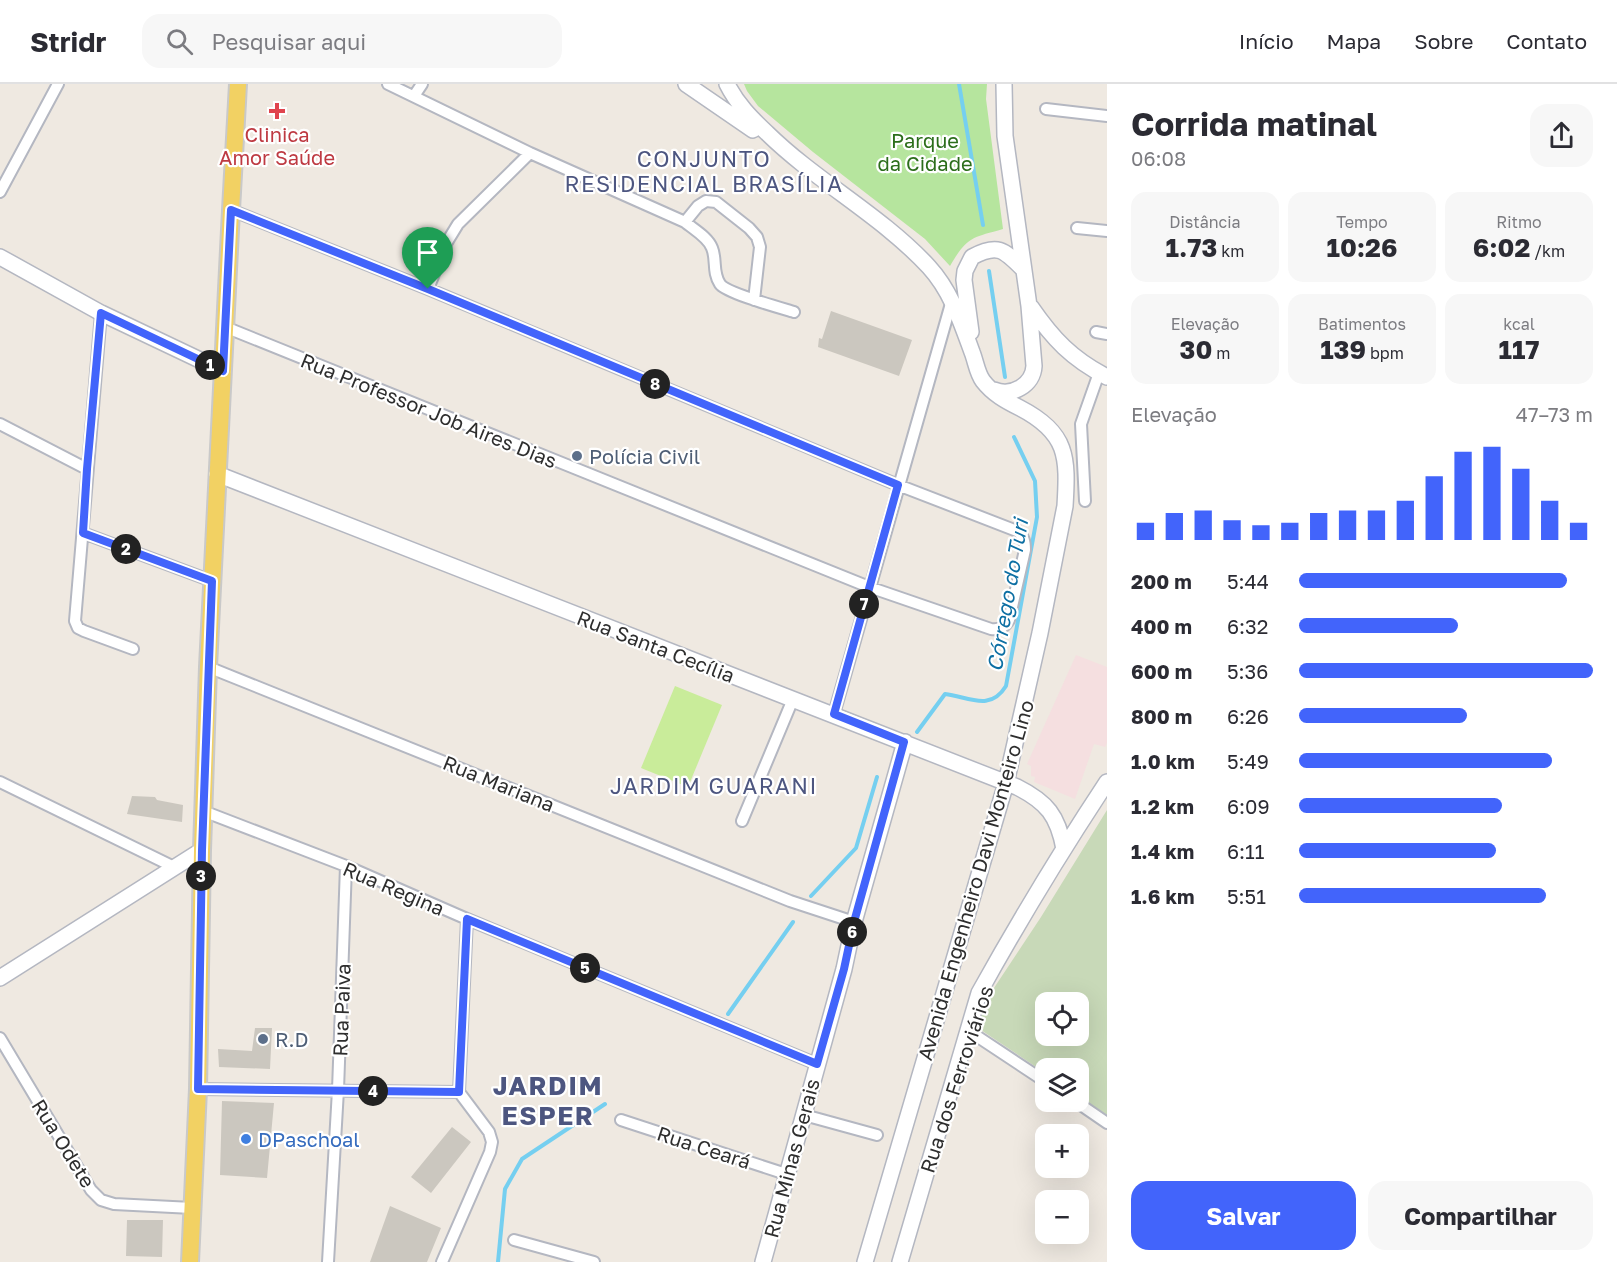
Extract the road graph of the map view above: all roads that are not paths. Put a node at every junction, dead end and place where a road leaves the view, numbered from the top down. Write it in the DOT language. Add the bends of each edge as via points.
graph roads {
  1 [pos="58,84"];
  2 [pos="238,84"];
  3 [pos="388,84"];
  4 [pos="422,84"];
  5 [pos="686,84"];
  6 [pos="727,84"];
  7 [pos="1004,84"];
  8 [pos="414,96"];
  9 [pos="1046,109"];
  10 [pos="1107,116"];
  11 [pos="530,153"];
  12 [pos="787,153"];
  13 [pos="0,192"];
  14 [pos="231,210"];
  15 [pos="685,222"];
  16 [pos="1077,228"];
  17 [pos="1107,231"];
  18 [pos="0,256"];
  19 [pos="1023,269"];
  20 [pos="428,289"];
  21 [pos="952,299"];
  22 [pos="754,300"];
  23 [pos="1029,306"];
  24 [pos="794,312"];
  25 [pos="101,313"];
  26 [pos="225,327"];
  27 [pos="973,354"];
  28 [pos="223,371"];
  29 [pos="1103,375"];
  30 [pos="988,387"];
  31 [pos="0,424"];
  32 [pos="87,469"];
  33 [pos="218,474"];
  34 [pos="898,485"];
  35 [pos="1085,501"];
  36 [pos="83,533"];
  37 [pos="212,581"];
  38 [pos="869,587"];
  39 [pos="133,649"];
  40 [pos="208,667"];
  41 [pos="793,699"];
  42 [pos="834,714"];
  43 [pos="904,742"];
  44 [pos="0,782"];
  45 [pos="1107,782"];
  46 [pos="1006,783"];
  47 [pos="203,811"];
  48 [pos="742,821"];
  49 [pos="1064,849"];
  50 [pos="202,850"];
  51 [pos="346,866"];
  52 [pos="174,867"];
  53 [pos="467,919"];
  54 [pos="854,922"];
  55 [pos="0,978"];
  56 [pos="969,1030"];
  57 [pos="0,1038"];
  58 [pos="817,1064"];
  59 [pos="1035,1075"];
  60 [pos="198,1089"];
  61 [pos="338,1090"];
  62 [pos="459,1092"];
  63 [pos="1089,1111"];
  64 [pos="804,1115"];
  65 [pos="621,1120"];
  66 [pos="1107,1123"];
  67 [pos="877,1136"];
  68 [pos="786,1174"];
  69 [pos="192,1208"];
  70 [pos="514,1240"];
  71 [pos="190,1262"];
  72 [pos="328,1262"];
  73 [pos="442,1262"];
  74 [pos="594,1262"];
  75 [pos="763,1262"];
  76 [pos="865,1262"];
  77 [pos="900,1262"];
  1 -- 13 [label="street"];
  2 -- 14 [label="main road"];
  3 -- 8 [label="street"];
  4 -- 8 [label="street"];
  5 -- 12 [label="street"];
  6 -- 12 [label="street, Avenida Engenheiro Davi Monteiro Lino" via="748,115"];
  7 -- 19 [label="street" via="1005,136"];
  8 -- 11 [label="street"];
  9 -- 10 [label="street"];
  11 -- 15 [label="street"];
  11 -- 20 [label="street" via="458,224"];
  12 -- 21 [label="street, Avenida Engenheiro Davi Monteiro Lino" via="909,247"];
  14 -- 20 [label="street"];
  14 -- 26 [label="main road"];
  15 -- 22 [label="street" via="712,248 715,274 721,286"];
  15 -- 22 [label="street" via="706,201 717,202 757,237 760,247"];
  16 -- 17 [label="street"];
  18 -- 25 [label="street"];
  19 -- 23 [label="street"];
  19 -- 27 [label="street, Avenida Engenheiro Davi Monteiro Lino" via="1010,255 993,249 972,257 967,264 964,280"];
  20 -- 34 [label="street"];
  21 -- 27 [label="street, Avenida Engenheiro Davi Monteiro Lino"];
  21 -- 34 [label="street"];
  22 -- 24 [label="street"];
  23 -- 29 [label="street" via="1062,347"];
  23 -- 30 [label="street" via="1034,373 1011,392"];
  25 -- 28 [label="street"];
  25 -- 32 [label="street"];
  26 -- 28 [label="main road"];
  26 -- 38 [label="street, Rua Professor Job Aires Dias"];
  27 -- 30 [label="street, Avenida Engenheiro Davi Monteiro Lino"];
  28 -- 33 [label="main road"];
  29 -- 35 [label="street" via="1081,424"];
  30 -- 46 [label="street, Avenida Engenheiro Davi Monteiro Lino" via="1048,426 1062,446 1066,470 1063,518"];
  31 -- 32 [label="street"];
  32 -- 36 [label="street"];
  33 -- 37 [label="main road"];
  33 -- 41 [label="street, Rua Santa Cecília"];
  34 -- 38 [label="street"];
  34 -- 38 [label="street, Rua Professor Job Aires Dias" via="1022,534 1025,550 1011,608 1006,624 997,630"];
  36 -- 37 [label="street"];
  36 -- 39 [label="street" via="75,621 78,628"];
  37 -- 40 [label="main road"];
  38 -- 42 [label="street"];
  40 -- 47 [label="main road"];
  40 -- 54 [label="street, Rua Mariana" via="790,901"];
  41 -- 42 [label="street, Rua Santa Cecília"];
  41 -- 48 [label="street"];
  42 -- 43 [label="street, Rua Santa Cecília"];
  43 -- 46 [label="street, Rua Santa Cecília"];
  43 -- 54 [label="street, Rua Minas Gerais"];
  44 -- 52 [label="street"];
  45 -- 49 [label="street, Rua dos Ferroviários"];
  46 -- 49 [label="street, Rua Santa Cecília" via="1044,803 1058,824"];
  46 -- 76 [label="street, Avenida Engenheiro Davi Monteiro Lino"];
  47 -- 50 [label="main road"];
  47 -- 51 [label="street, Rua Regina"];
  49 -- 56 [label="street, Rua dos Ferroviários" via="979,993"];
  50 -- 52 [label="street"];
  50 -- 60 [label="main road"];
  51 -- 53 [label="street, Rua Regina"];
  51 -- 61 [label="street, Rua Paiva"];
  52 -- 55 [label="street"];
  53 -- 58 [label="street, Rua Regina"];
  53 -- 62 [label="street"];
  54 -- 58 [label="street, Rua Minas Gerais"];
  56 -- 59 [label="street"];
  56 -- 77 [label="street, Rua dos Ferroviários"];
  57 -- 69 [label="street, Rua Odete" via="91,1190 101,1200"];
  58 -- 64 [label="street, Rua Minas Gerais"];
  60 -- 61 [label="street"];
  60 -- 69 [label="main road"];
  61 -- 62 [label="street"];
  61 -- 72 [label="street, Rua Paiva"];
  62 -- 73 [label="street" via="489,1132 492,1142"];
  63 -- 66 [label="street"];
  64 -- 67 [label="street"];
  64 -- 68 [label="street, Rua Minas Gerais"];
  65 -- 68 [label="street, Rua Ceará"];
  68 -- 75 [label="street, Rua Minas Gerais"];
  69 -- 71 [label="main road"];
  70 -- 74 [label="street"];
}
